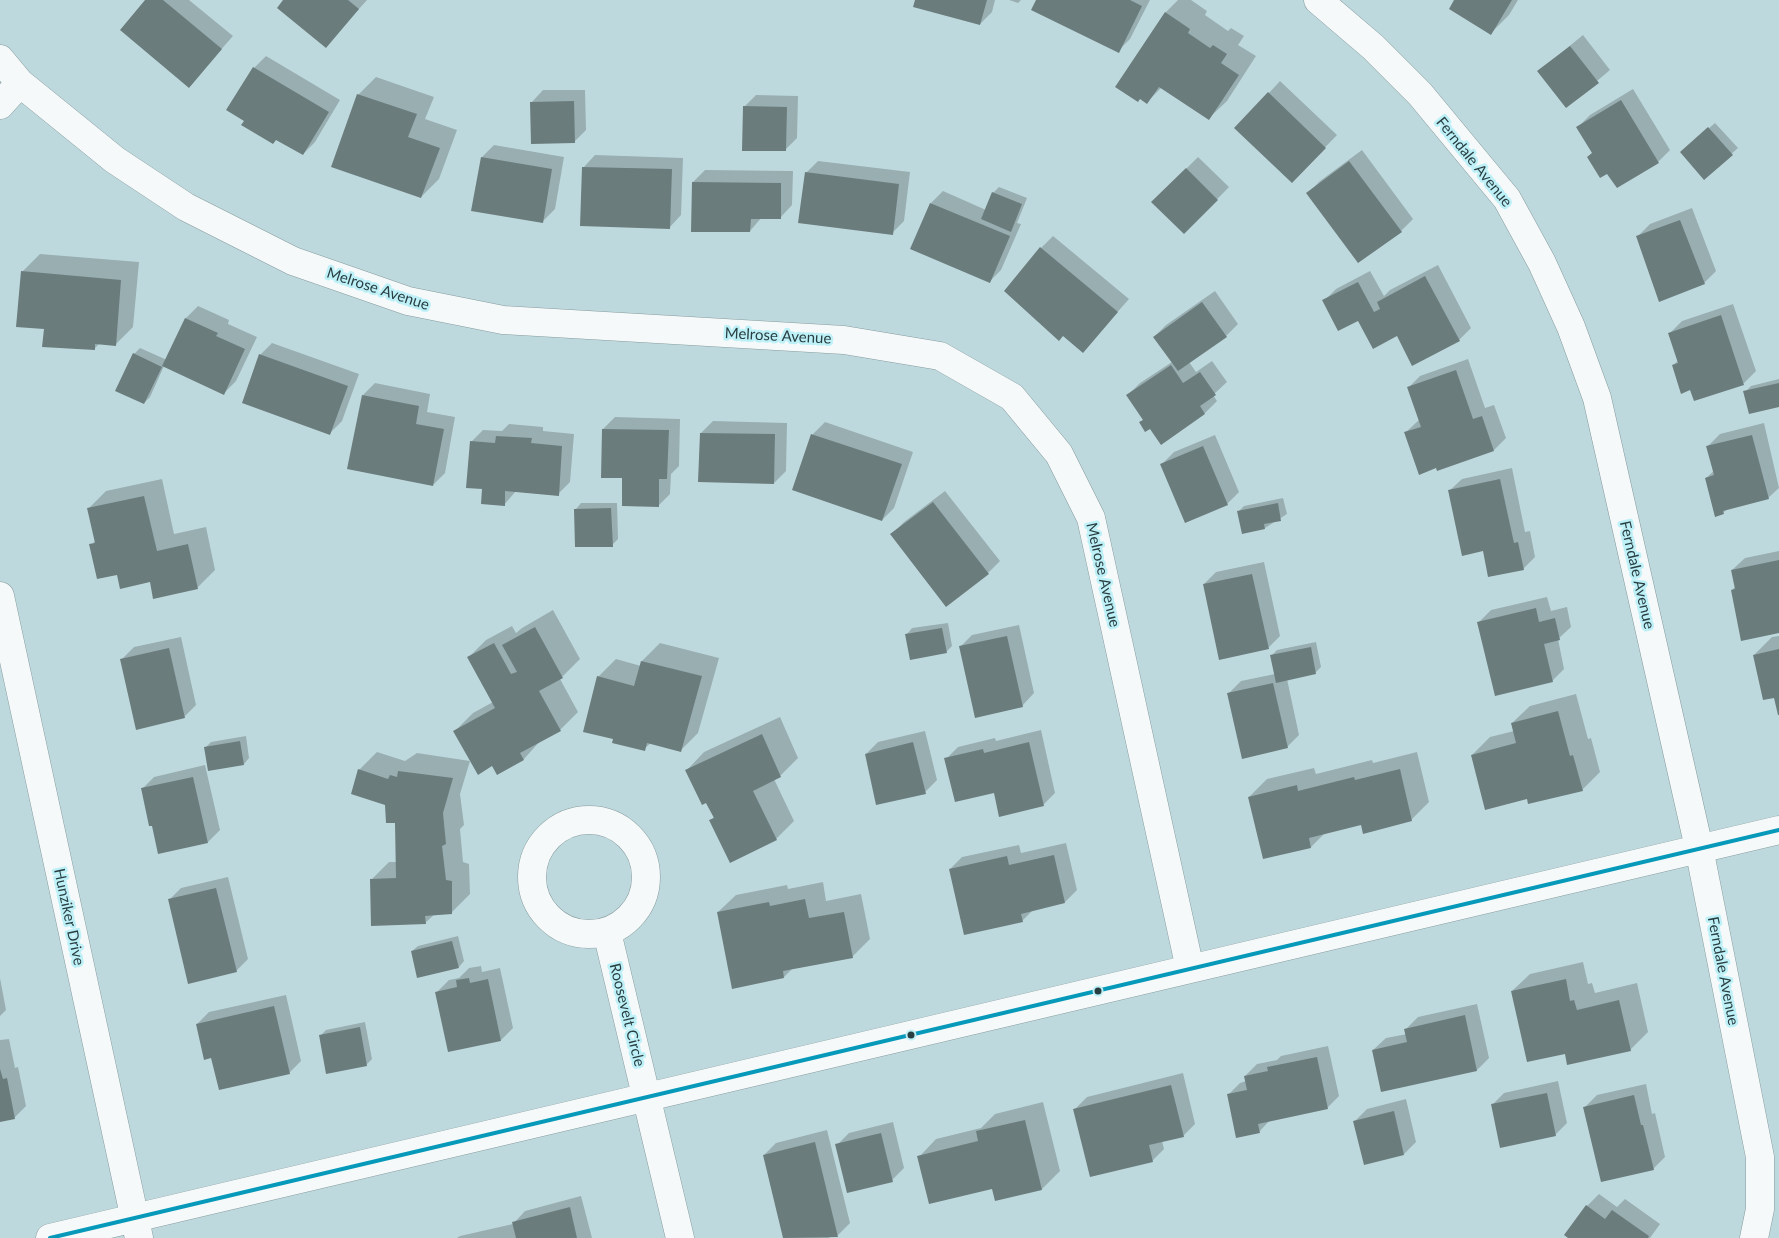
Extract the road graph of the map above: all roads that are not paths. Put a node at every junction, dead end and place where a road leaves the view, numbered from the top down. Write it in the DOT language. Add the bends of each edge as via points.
graph roads {
  1 [pos="1320,1"];
  2 [pos="0,59"];
  3 [pos="20,83"];
  4 [pos="0,105"];
  5 [pos="0,596"];
  6 [pos="1779,830"];
  7 [pos="1699,848"];
  8 [pos="607,932"];
  9 [pos="1190,969"];
  10 [pos="648,1097"];
  11 [pos="137,1228"];
  12 [pos="50,1238"];
  13 [pos="680,1238"];
  14 [pos="1754,1238"];
  1 -- 7 [label="street, Ferndale Avenue" via="1420,94 1507,200 1546,271 1597,398"];
  2 -- 3 [label="street, Melrose Avenue"];
  3 -- 4 [label="street"];
  3 -- 9 [label="street, Melrose Avenue" via="115,160 186,207 293,261 408,301 503,320 844,340 940,356 1012,397 1059,454 1091,518"];
  5 -- 11 [label="street, Hunziker Drive"];
  6 -- 7 [label="street"];
  7 -- 9 [label="street"];
  7 -- 14 [label="street, Ferndale Avenue" via="1760,1157 1760,1209"];
  8 -- 8 [label="street" via="629,919 634,912 643,897 647,871 638,847 620,828 596,820 570,822 548,835 534,857 530,883 539,907 557,926 581,935"];
  8 -- 10 [label="street, Roosevelt Circle"];
  9 -- 10 [label="street"];
  10 -- 11 [label="street"];
  10 -- 13 [label="street, Roosevelt Circle"];
  11 -- 12 [label="street"];
}
